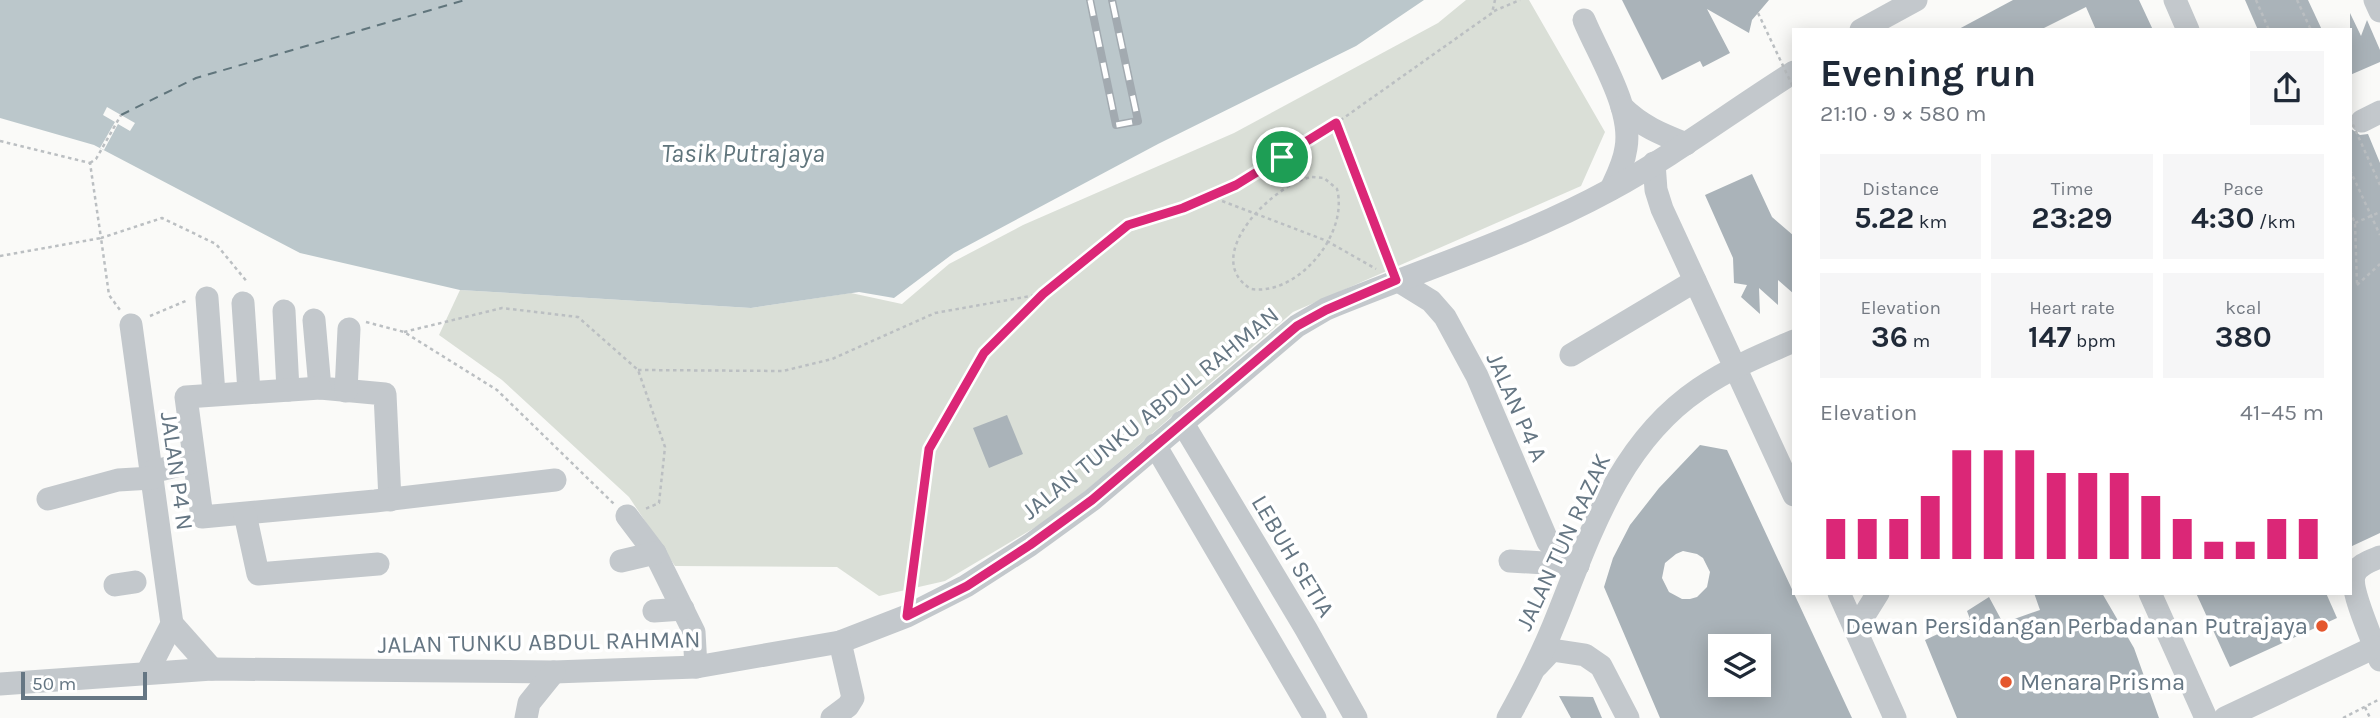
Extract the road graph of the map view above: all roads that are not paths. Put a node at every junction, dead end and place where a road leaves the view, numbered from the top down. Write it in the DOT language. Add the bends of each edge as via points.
graph roads {
  1 [pos="1916,0"];
  2 [pos="2175,0"];
  3 [pos="2375,0"];
  4 [pos="2380,11"];
  5 [pos="1584,20"];
  6 [pos="1867,28"];
  7 [pos="2187,28"];
  8 [pos="1792,73"];
  9 [pos="1622,107"];
  10 [pos="1686,144"];
  11 [pos="1654,163"];
  12 [pos="1611,189"];
  13 [pos="1396,280"];
  14 [pos="1695,281"];
  15 [pos="246,293"];
  16 [pos="207,298"];
  17 [pos="284,311"];
  18 [pos="314,320"];
  19 [pos="131,324"];
  20 [pos="349,329"];
  21 [pos="1792,342"];
  22 [pos="1571,355"];
  23 [pos="1736,366"];
  24 [pos="320,388"];
  25 [pos="288,390"];
  26 [pos="346,391"];
  27 [pos="249,392"];
  28 [pos="215,394"];
  29 [pos="1182,422"];
  30 [pos="1155,444"];
  31 [pos="193,462"];
  32 [pos="151,475"];
  33 [pos="555,480"];
  34 [pos="1792,491"];
  35 [pos="48,499"];
  36 [pos="390,500"];
  37 [pos="246,514"];
  38 [pos="627,516"];
  39 [pos="655,553"];
  40 [pos="2380,557"];
  41 [pos="621,561"];
  42 [pos="1510,561"];
  43 [pos="377,564"];
  44 [pos="1578,565"];
  45 [pos="1840,595"];
  46 [pos="1877,595"];
  47 [pos="2151,595"];
  48 [pos="683,609"];
  49 [pos="653,611"];
  50 [pos="172,624"];
  51 [pos="1855,630"];
  52 [pos="840,642"];
  53 [pos="2378,654"];
  54 [pos="696,667"];
  55 [pos="212,668"];
  56 [pos="1531,672"];
  57 [pos="147,673"];
  58 [pos="554,673"];
  59 [pos="0,684"];
  60 [pos="526,718"];
  61 [pos="832,718"];
  62 [pos="1315,718"];
  63 [pos="1356,718"];
  64 [pos="1508,718"];
  65 [pos="1628,718"];
  66 [pos="1895,718"];
  67 [pos="2206,718"];
  68 [pos="2225,718"];
  1 -- 6 [label="street"];
  2 -- 7 [label="street"];
  3 -- 4 [label="street"];
  5 -- 9 [label="street"];
  8 -- 10 [label="street, JALAN TUNKU ABDUL RAHMAN"];
  9 -- 10 [label="street" via="1652,131"];
  9 -- 12 [label="street" via="1627,145"];
  10 -- 11 [label="street, JALAN TUNKU ABDUL RAHMAN"];
  11 -- 12 [label="street, JALAN TUNKU ABDUL RAHMAN"];
  11 -- 14 [label="street" via="1662,209"];
  12 -- 13 [label="street, JALAN TUNKU ABDUL RAHMAN" via="1564,213"];
  13 -- 29 [label="street, JALAN TUNKU ABDUL RAHMAN" via="1297,326"];
  13 -- 44 [label="street, JALAN P4 A" via="1431,301 1444,317 1477,376 1548,542"];
  14 -- 22 [label="street"];
  14 -- 23 [label="street"];
  15 -- 27 [label="street"];
  16 -- 28 [label="street"];
  17 -- 25 [label="street"];
  18 -- 24 [label="street"];
  19 -- 32 [label="street, JALAN P4 N"];
  20 -- 26 [label="street"];
  21 -- 23 [label="street, JALAN TUN RAZAK"];
  23 -- 34 [label="street"];
  23 -- 44 [label="street, JALAN TUN RAZAK" via="1692,394 1645,438 1611,489"];
  24 -- 25 [label="street"];
  24 -- 26 [label="street"];
  25 -- 27 [label="street"];
  26 -- 36 [label="street" via="385,394"];
  27 -- 28 [label="street"];
  28 -- 31 [label="street" via="186,397"];
  29 -- 30 [label="street, JALAN TUNKU ABDUL RAHMAN"];
  29 -- 63 [label="street, LEBUH SETIA"];
  30 -- 52 [label="street, JALAN TUNKU ABDUL RAHMAN" via="1092,500 967,586"];
  30 -- 62 [label="street"];
  31 -- 32 [label="street"];
  31 -- 37 [label="street" via="202,517"];
  32 -- 35 [label="street"];
  32 -- 50 [label="street, JALAN P4 N"];
  33 -- 36 [label="street"];
  36 -- 37 [label="street"];
  37 -- 43 [label="street" via="258,574"];
  38 -- 39 [label="street"];
  39 -- 41 [label="street"];
  39 -- 48 [label="street"];
  40 -- 53 [label="street" via="2362,565 2354,574 2353,587"];
  42 -- 44 [label="street"];
  44 -- 56 [label="street, JALAN TUN RAZAK"];
  45 -- 51 [label="street"];
  46 -- 51 [label="street"];
  47 -- 67 [label="street"];
  48 -- 49 [label="street"];
  48 -- 54 [label="street" via="694,632"];
  50 -- 55 [label="street"];
  50 -- 57 [label="street"];
  51 -- 66 [label="street"];
  52 -- 54 [label="street, JALAN TUNKU ABDUL RAHMAN"];
  52 -- 61 [label="street" via="853,698"];
  53 -- 68 [label="street"];
  54 -- 58 [label="street, JALAN TUNKU ABDUL RAHMAN"];
  55 -- 57 [label="street, JALAN TUNKU ABDUL RAHMAN"];
  55 -- 58 [label="street, JALAN TUNKU ABDUL RAHMAN"];
  56 -- 64 [label="street, JALAN TUN RAZAK"];
  56 -- 65 [label="street" via="1552,650 1585,654 1601,666"];
  57 -- 59 [label="street, JALAN TUNKU ABDUL RAHMAN"];
  58 -- 60 [label="street" via="529,703"];
}
